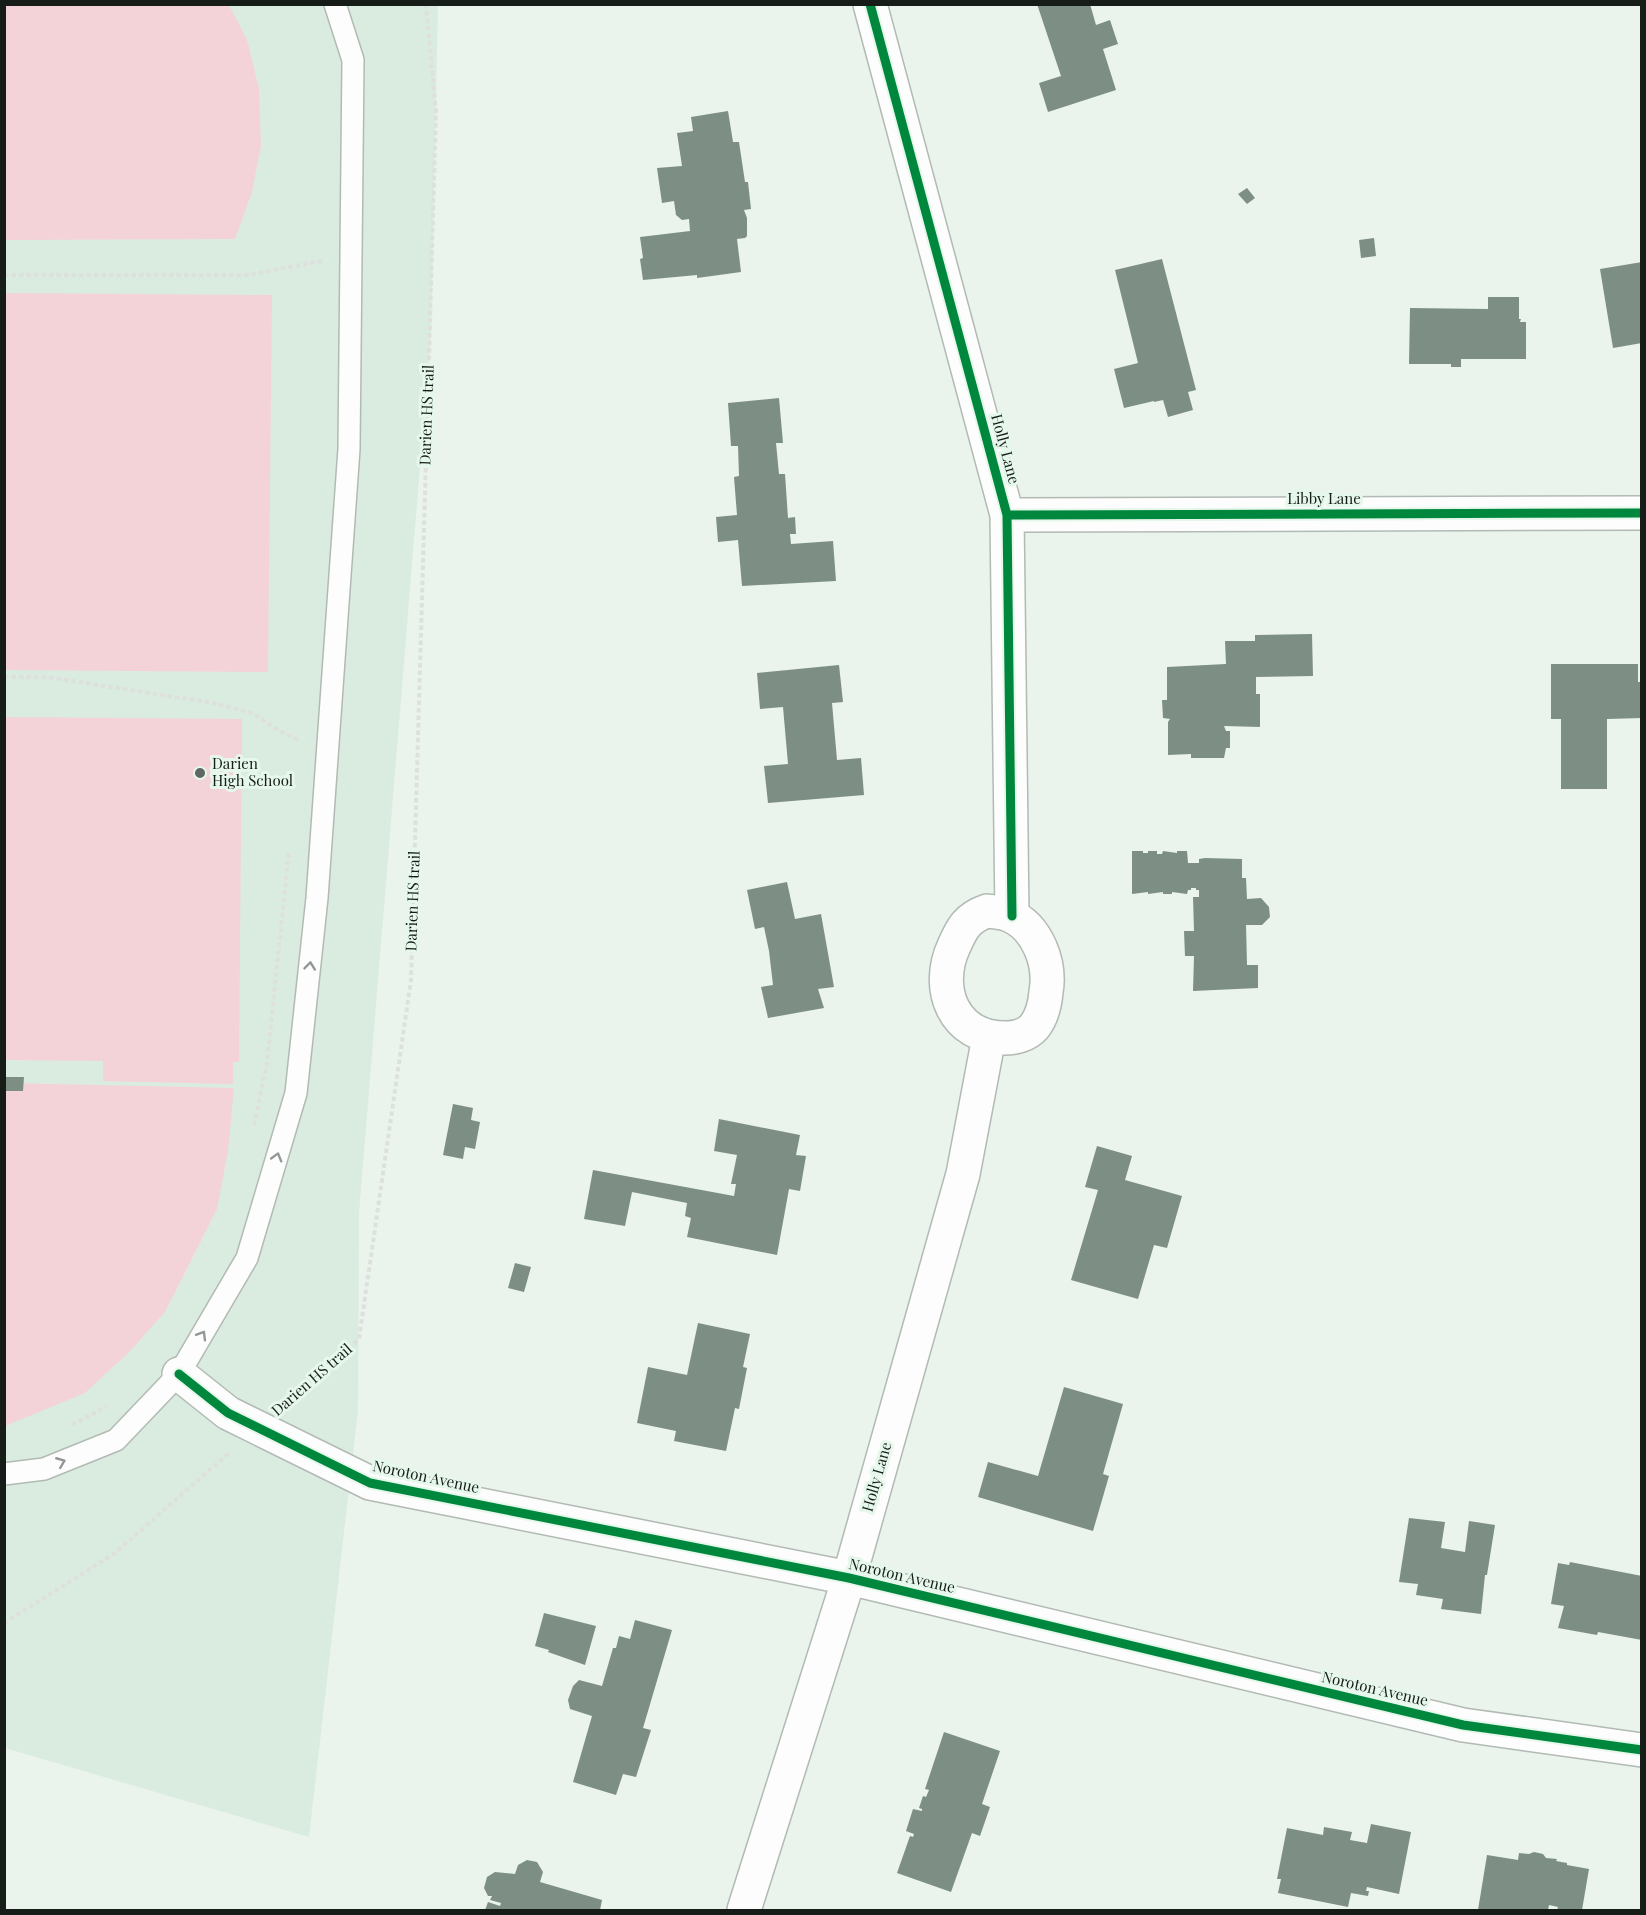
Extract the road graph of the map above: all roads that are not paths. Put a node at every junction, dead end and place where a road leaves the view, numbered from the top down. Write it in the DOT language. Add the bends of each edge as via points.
graph roads {
  1 [pos="335,4"];
  2 [pos="870,4"];
  3 [pos="1641,513"];
  4 [pos="1007,515"];
  5 [pos="1012,916"];
  6 [pos="989,1037"];
  7 [pos="179,1374"];
  8 [pos="4,1474"];
  9 [pos="849,1578"];
  10 [pos="1641,1750"];
  11 [pos="744,1911"];
  7 -- 1 [label="lane, one-way" via="247,1258 296,1093 317,898 349,449 353,60"];
  2 -- 4 [label="street, Holly Lane"];
  3 -- 4 [label="street, Libby Lane"];
  4 -- 5 [label="street, Holly Lane"];
  5 -- 6 [label="street" via="1038,942 1046,964 1047,990 1043,1011 1034,1027 1023,1035"];
  5 -- 6 [label="street" via="987,911 974,916 960,933 949,963 946,994 956,1015 969,1029"];
  6 -- 9 [label="street, Holly Lane" via="963,1174"];
  8 -- 7 [label="lane, one-way" via="44,1469 116,1440"];
  7 -- 9 [label="street, Noroton Avenue" via="228,1413 370,1483"];
  9 -- 10 [label="street, Noroton Avenue" via="1462,1725"];
  9 -- 11 [label="street, Holly Lane"];
}
